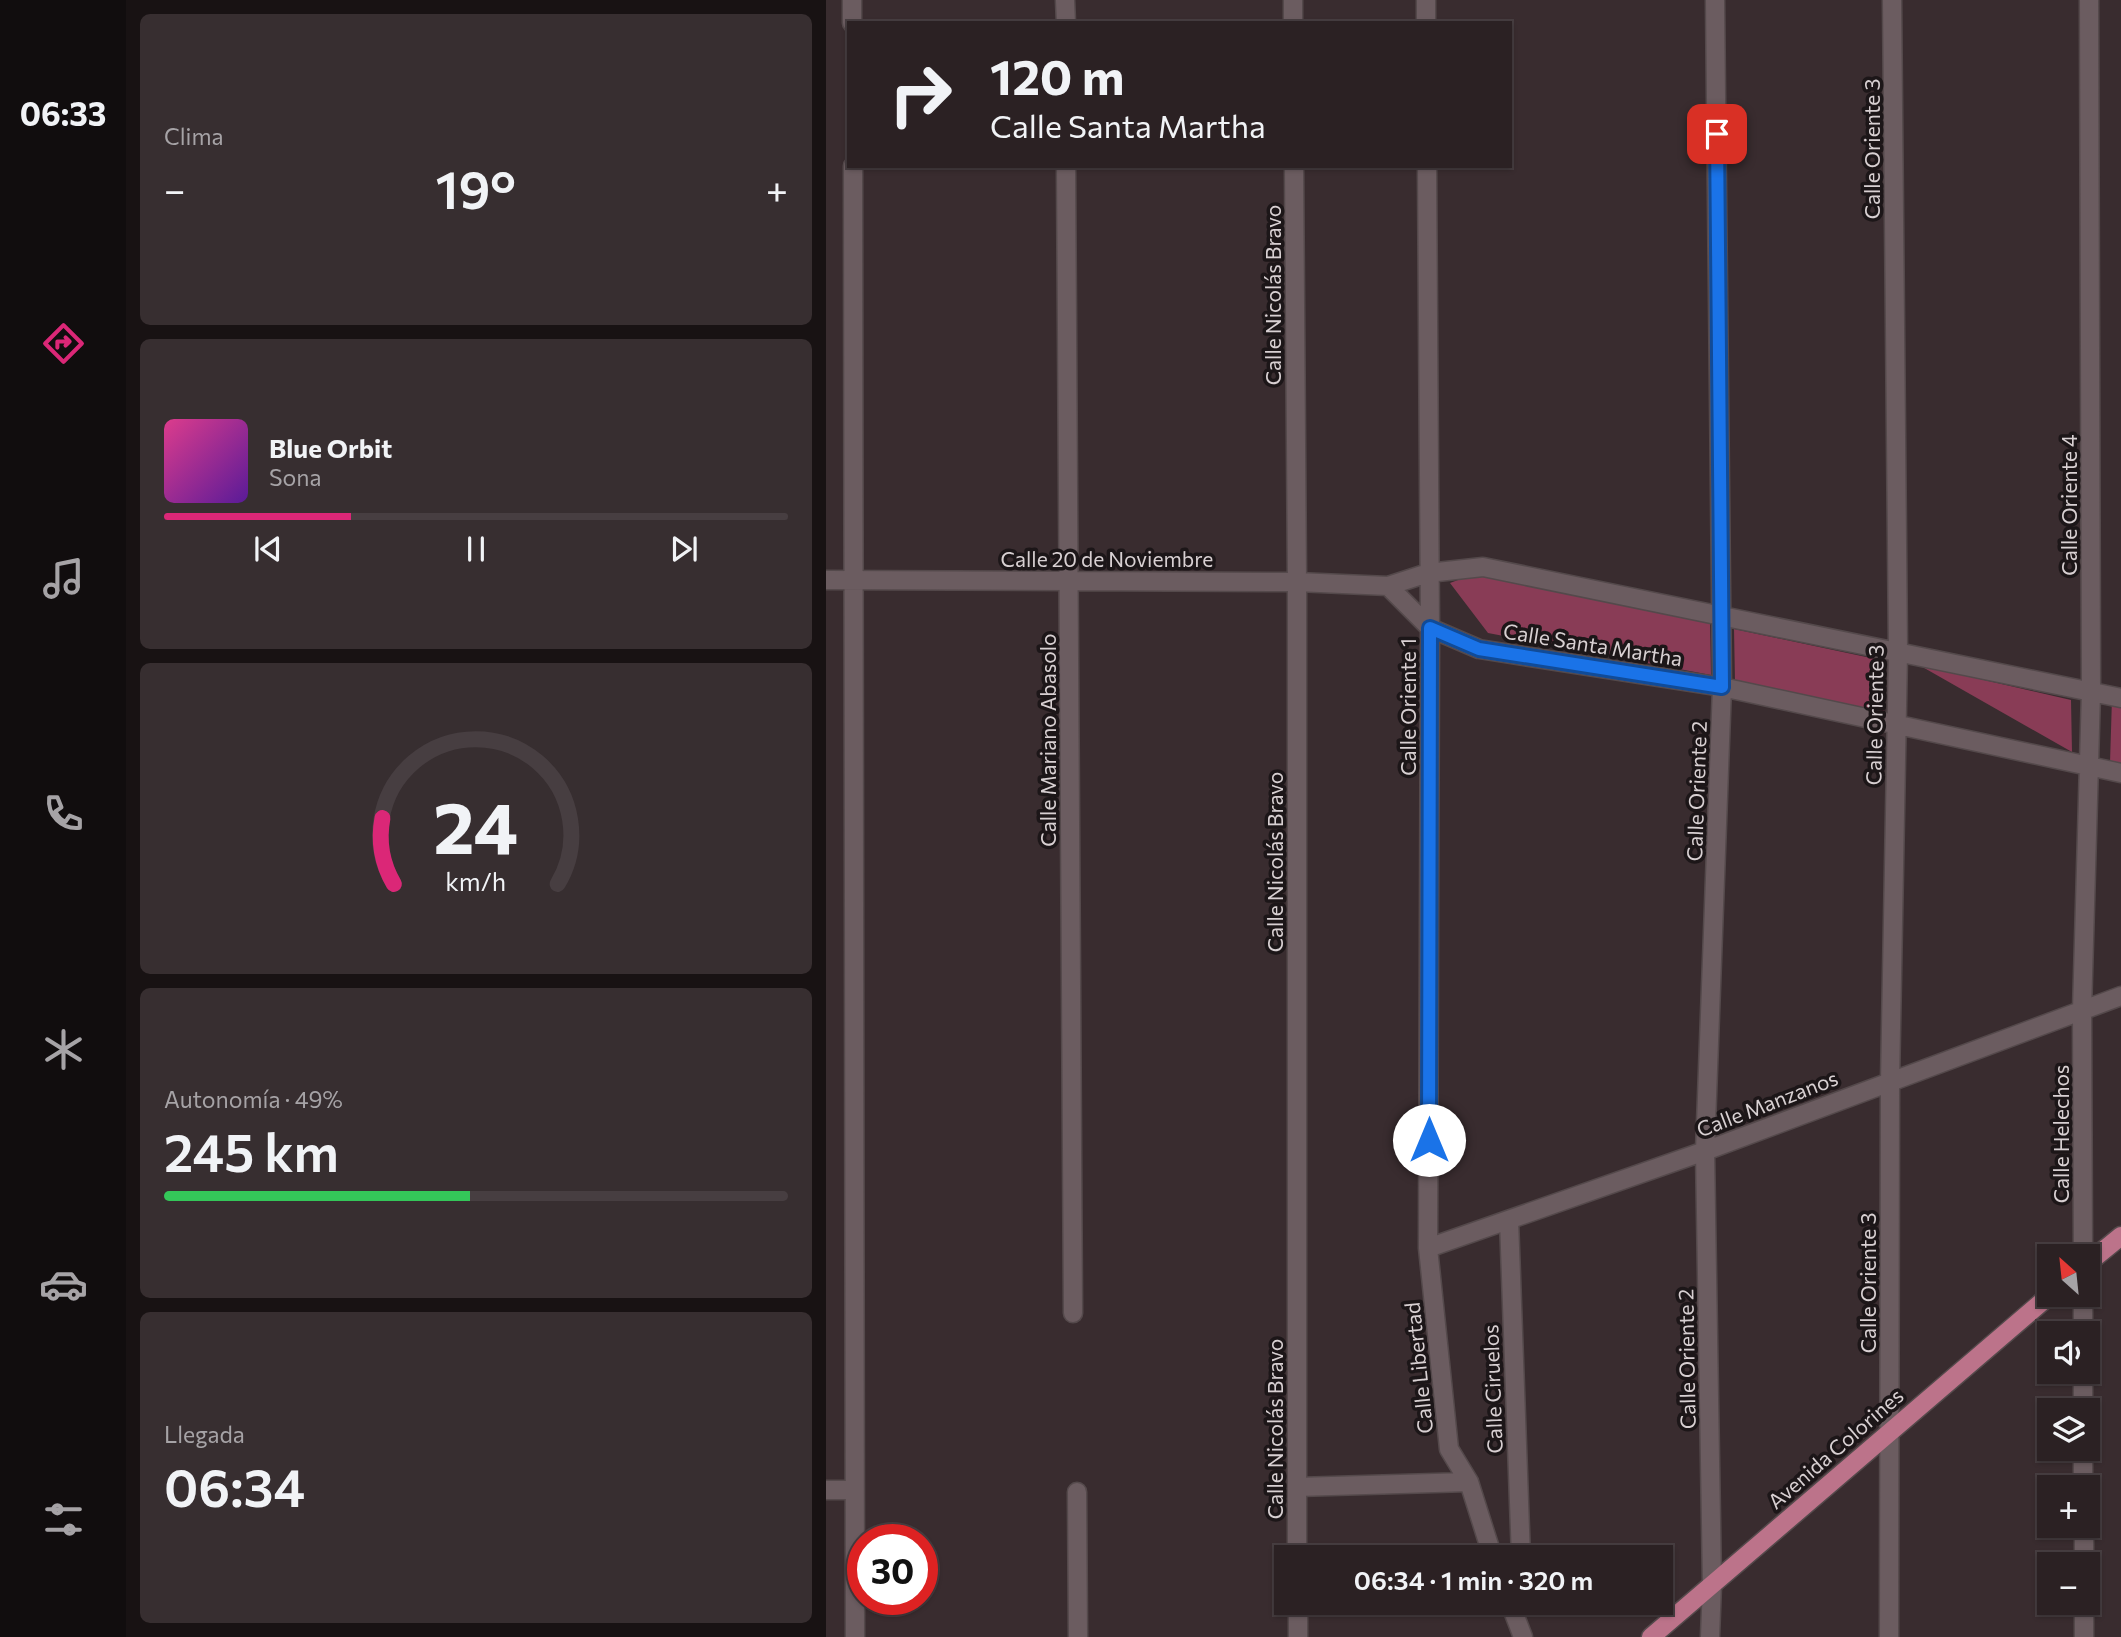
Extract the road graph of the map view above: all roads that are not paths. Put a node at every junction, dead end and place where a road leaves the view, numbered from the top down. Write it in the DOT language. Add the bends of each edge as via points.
graph roads {
  1 [pos="852,0"];
  2 [pos="1065,0"];
  3 [pos="1293,0"];
  4 [pos="1426,0"];
  5 [pos="1715,0"];
  6 [pos="1892,0"];
  7 [pos="2089,0"];
  8 [pos="852,21"];
  9 [pos="1066,21"];
  10 [pos="1293,21"];
  11 [pos="1426,21"];
  12 [pos="853,168"];
  13 [pos="1066,168"];
  14 [pos="1294,168"];
  15 [pos="1427,168"];
  16 [pos="1428,573"];
  17 [pos="826,580"];
  18 [pos="855,580"];
  19 [pos="1069,581"];
  20 [pos="1297,582"];
  21 [pos="1388,586"];
  22 [pos="1722,616"];
  23 [pos="1430,628"];
  24 [pos="1898,652"];
  25 [pos="1722,687"];
  26 [pos="2091,692"];
  27 [pos="2121,698"];
  28 [pos="1898,726"];
  29 [pos="2090,767"];
  30 [pos="2121,773"];
  31 [pos="2121,996"];
  32 [pos="2082,1011"];
  33 [pos="1889,1082"];
  34 [pos="1705,1151"];
  35 [pos="1509,1220"];
  36 [pos="2121,1236"];
  37 [pos="2083,1244"];
  38 [pos="1428,1248"];
  39 [pos="2100,1253"];
  40 [pos="2037,1306"];
  41 [pos="1073,1313"];
  42 [pos="1890,1431"];
  43 [pos="1469,1482"];
  44 [pos="1297,1487"];
  45 [pos="826,1490"];
  46 [pos="854,1490"];
  47 [pos="1077,1492"];
  48 [pos="1297,1545"];
  49 [pos="1489,1545"];
  50 [pos="1521,1545"];
  51 [pos="1712,1584"];
  52 [pos="1298,1615"];
  53 [pos="1515,1615"];
  54 [pos="1522,1615"];
  55 [pos="2084,1615"];
  56 [pos="855,1637"];
  57 [pos="1077,1637"];
  58 [pos="1298,1637"];
  59 [pos="1523,1637"];
  60 [pos="1651,1637"];
  61 [pos="1710,1637"];
  62 [pos="1889,1637"];
  63 [pos="2084,1637"];
  1 -- 8 [label="street"];
  2 -- 9 [label="street"];
  3 -- 10 [label="street"];
  4 -- 11 [label="street"];
  5 -- 22 [label="street, Calle Oriente 2"];
  6 -- 24 [label="street, Calle Oriente 3"];
  7 -- 26 [label="street, Calle Oriente 4"];
  12 -- 18 [label="street"];
  13 -- 19 [label="street, Calle Mariano Abasolo"];
  14 -- 20 [label="street, Calle Nicolás Bravo"];
  15 -- 16 [label="street, Calle Oriente 1"];
  16 -- 21 [label="street, Calle 20 de Noviembre"];
  16 -- 22 [label="street" via="1483,568"];
  16 -- 23 [label="street, Calle Oriente 1"];
  17 -- 18 [label="street, Calle 20 de Noviembre"];
  18 -- 19 [label="street, Calle 20 de Noviembre"];
  18 -- 46 [label="street"];
  19 -- 20 [label="street, Calle 20 de Noviembre"];
  19 -- 41 [label="street, Calle Mariano Abasolo"];
  20 -- 21 [label="street, Calle 20 de Noviembre"];
  20 -- 44 [label="street, Calle Nicolás Bravo"];
  21 -- 23 [label="street"];
  22 -- 24 [label="street"];
  22 -- 25 [label="street, Calle Oriente 2"];
  23 -- 25 [label="street, Calle Santa Martha" via="1479,649"];
  23 -- 38 [label="street, Calle Oriente 1"];
  24 -- 26 [label="street"];
  24 -- 28 [label="street, Calle Oriente 3"];
  25 -- 28 [label="street, Calle Santa Martha"];
  25 -- 34 [label="street, Calle Oriente 2"];
  26 -- 27 [label="street"];
  26 -- 29 [label="street, Calle Oriente 4"];
  28 -- 29 [label="street, Calle Santa Martha"];
  28 -- 33 [label="street, Calle Oriente 3"];
  29 -- 30 [label="street, Calle Santa Martha"];
  29 -- 32 [label="street, Calle Oriente 4"];
  31 -- 32 [label="street, Calle Manzanos"];
  32 -- 33 [label="street, Calle Manzanos"];
  32 -- 37 [label="street, Calle Helechos"];
  33 -- 34 [label="street, Calle Manzanos"];
  33 -- 42 [label="street, Calle Oriente 3"];
  34 -- 35 [label="street, Calle Manzanos"];
  34 -- 51 [label="street, Calle Oriente 2"];
  35 -- 38 [label="street, Calle Manzanos"];
  35 -- 50 [label="street, Calle Ciruelos"];
  36 -- 39 [label="main road"];
  38 -- 43 [label="street, Calle Libertad" via="1449,1449"];
  40 -- 42 [label="main road, Avenida Colorines"];
  42 -- 51 [label="main road, Avenida Colorines"];
  42 -- 62 [label="street, Calle Oriente 3"];
  43 -- 44 [label="street"];
  43 -- 49 [label="street, Calle Libertad"];
  44 -- 48 [label="street, Calle Nicolás Bravo"];
  45 -- 46 [label="street"];
  46 -- 56 [label="street"];
  47 -- 57 [label="street"];
  51 -- 60 [label="main road, Avenida Colorines"];
  51 -- 61 [label="street, Calle Oriente 2"];
  52 -- 58 [label="street"];
  53 -- 59 [label="street"];
  54 -- 59 [label="street"];
  55 -- 63 [label="street"];
}
